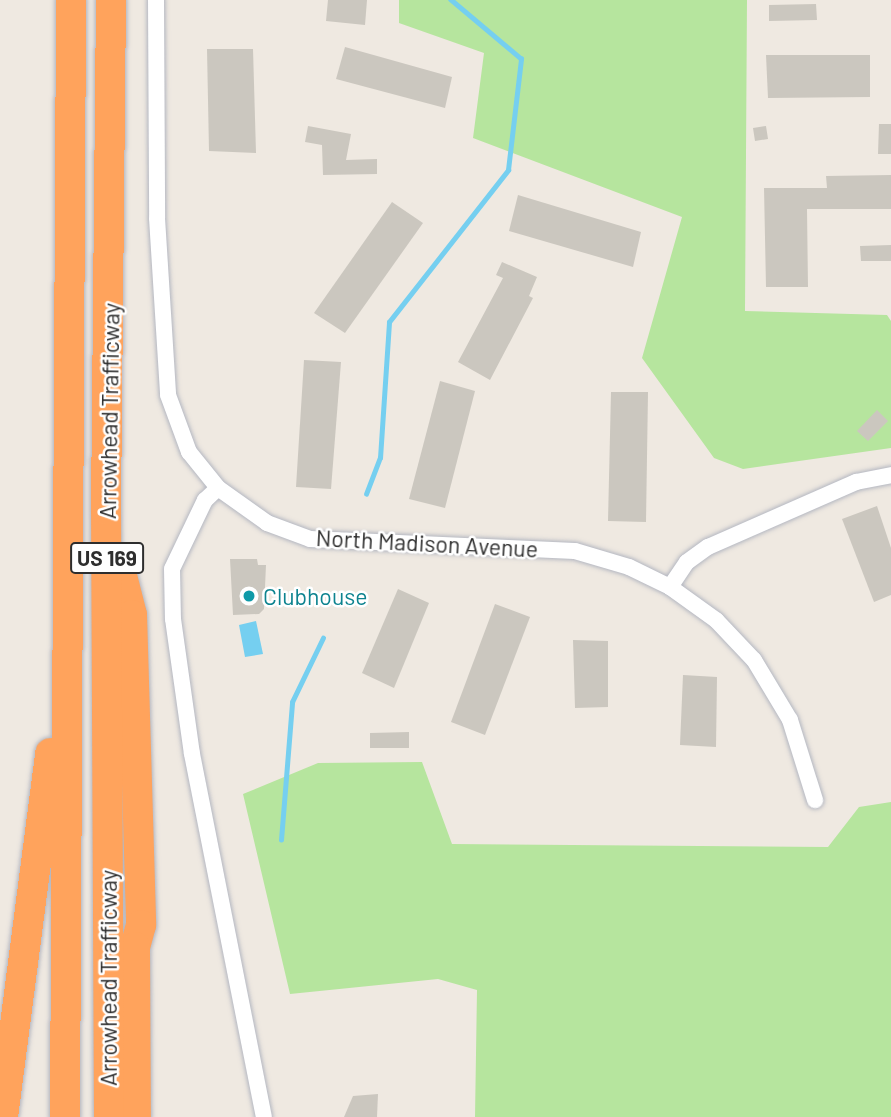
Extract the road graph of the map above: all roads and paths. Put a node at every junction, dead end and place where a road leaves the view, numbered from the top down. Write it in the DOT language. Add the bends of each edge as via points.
graph roads {
  1 [pos="71,0"];
  2 [pos="111,0"];
  3 [pos="156,0"];
  4 [pos="891,475"];
  5 [pos="218,488"];
  6 [pos="106,510"];
  7 [pos="670,587"];
  8 [pos="66,638"];
  9 [pos="815,800"];
  10 [pos="141,925"];
  11 [pos="3,1117"];
  12 [pos="65,1117"];
  13 [pos="109,1117"];
  14 [pos="136,1117"];
  15 [pos="156,1117"];
  16 [pos="264,1117"];
  1 -- 8 [label="highway, Arrowhead Trafficway / US 169"];
  2 -- 6 [label="highway, Arrowhead Trafficway / US 169"];
  3 -- 5 [label="street, North Madison Avenue" via="157,218 167,395 189,452"];
  4 -- 7 [label="street" via="856,482 708,547 687,562"];
  5 -- 7 [label="street, North Madison Avenue" via="267,523 310,539 575,551 629,567"];
  5 -- 16 [label="street" via="205,500 172,569 173,619 192,754"];
  6 -- 10 [label="highway" via="132,615"];
  6 -- 13 [label="highway, Arrowhead Trafficway / US 169"];
  7 -- 9 [label="street, North Madison Avenue" via="716,620 754,660 790,720"];
  8 -- 11 [label="highway"];
  8 -- 12 [label="highway, Arrowhead Trafficway / US 169"];
  10 -- 14 [label="highway" via="135,947"];
  10 -- 15 [label="highway" via="148,948"];
}
